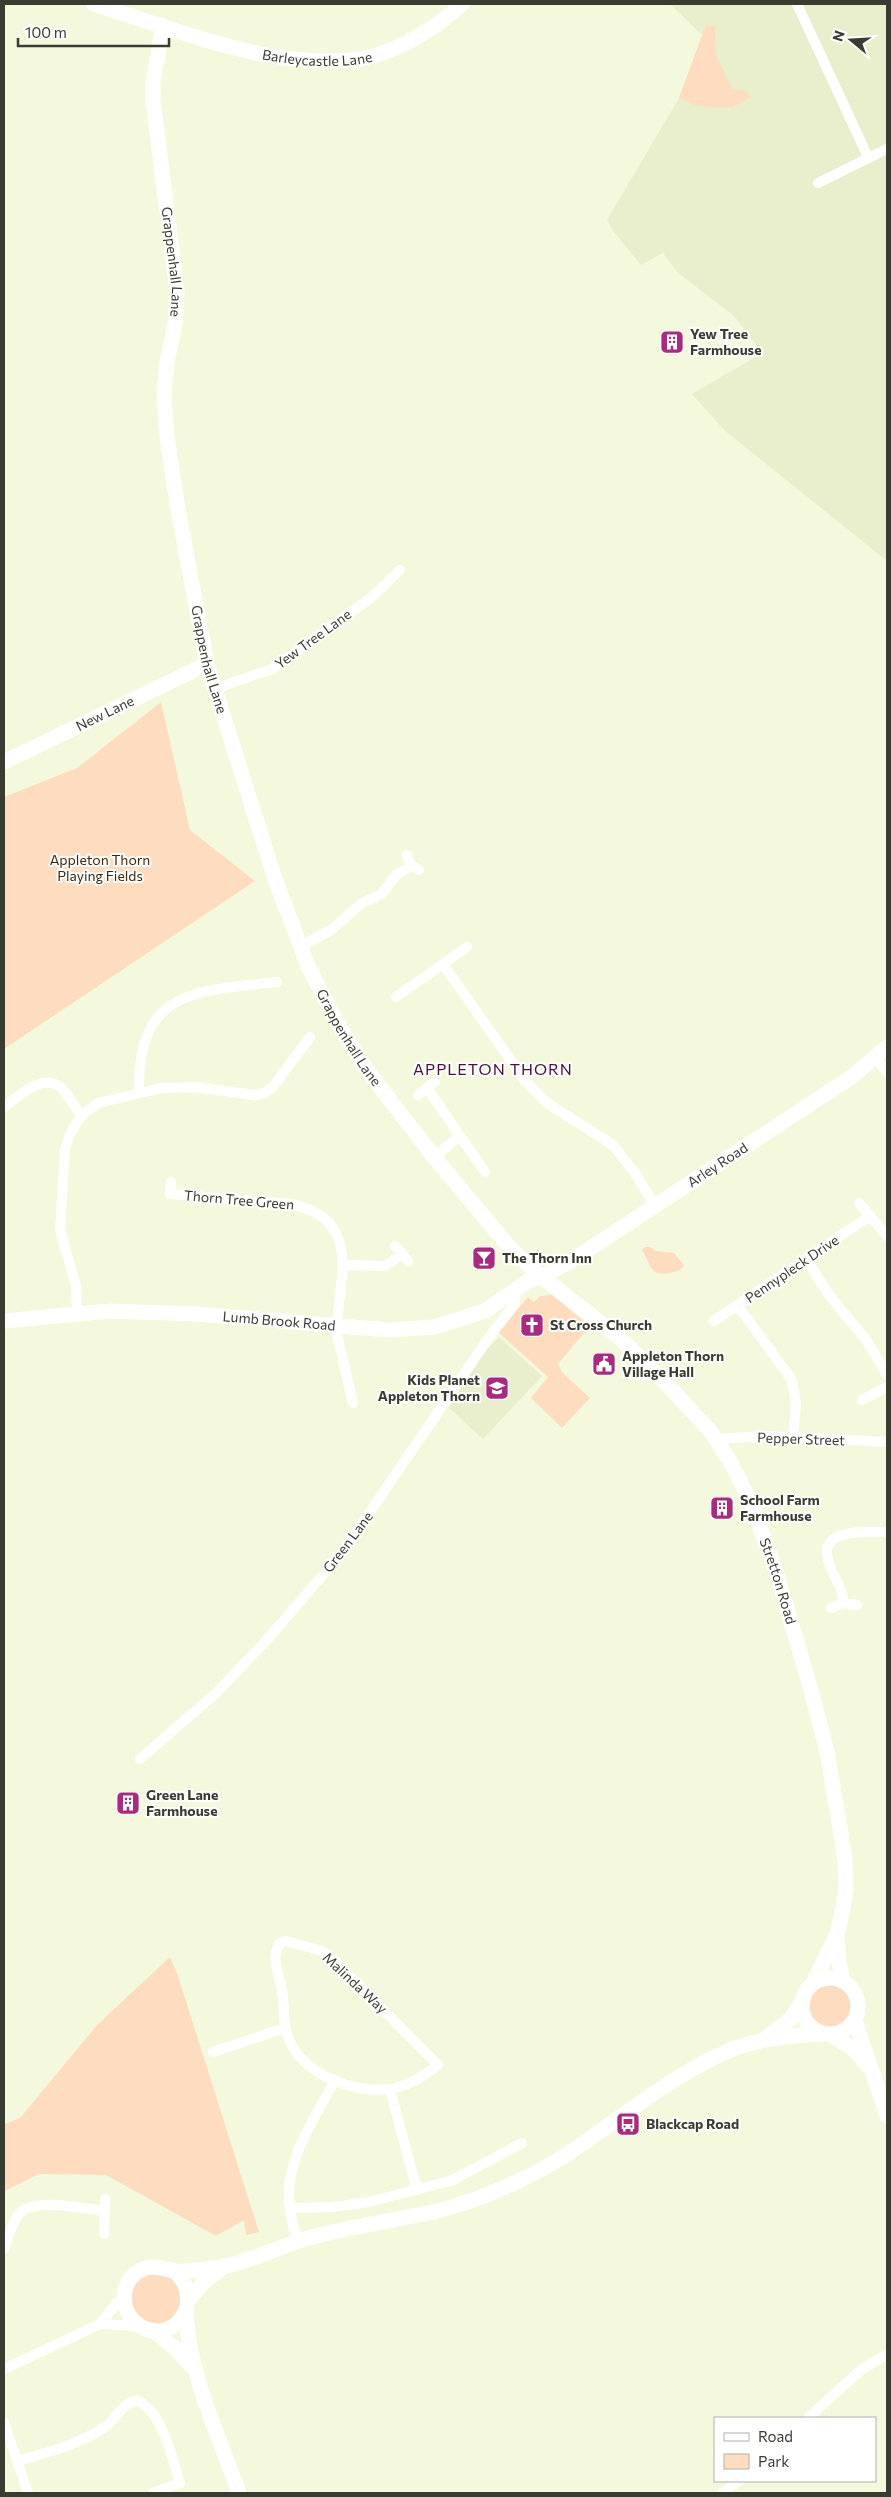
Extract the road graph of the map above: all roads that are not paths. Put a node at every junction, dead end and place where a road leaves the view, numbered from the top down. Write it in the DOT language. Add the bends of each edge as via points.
graph roads {
  1 [pos="96,4"];
  2 [pos="462,4"];
  3 [pos="797,4"];
  4 [pos="163,26"];
  5 [pos="887,149"];
  6 [pos="868,157"];
  7 [pos="818,183"];
  8 [pos="400,570"];
  9 [pos="207,664"];
  10 [pos="214,689"];
  11 [pos="4,762"];
  12 [pos="412,864"];
  13 [pos="300,947"];
  14 [pos="467,947"];
  15 [pos="443,964"];
  16 [pos="279,981"];
  17 [pos="396,997"];
  18 [pos="310,1037"];
  19 [pos="887,1047"];
  20 [pos="876,1059"];
  21 [pos="887,1072"];
  22 [pos="139,1092"];
  23 [pos="418,1095"];
  24 [pos="4,1107"];
  25 [pos="81,1116"];
  26 [pos="460,1136"];
  27 [pos="434,1157"];
  28 [pos="485,1172"];
  29 [pos="171,1182"];
  30 [pos="859,1203"];
  31 [pos="655,1206"];
  32 [pos="870,1216"];
  33 [pos="887,1236"];
  34 [pos="402,1254"];
  35 [pos="806,1259"];
  36 [pos="343,1265"];
  37 [pos="542,1277"];
  38 [pos="512,1294"];
  39 [pos="738,1306"];
  40 [pos="77,1313"];
  41 [pos="4,1321"];
  42 [pos="714,1321"];
  43 [pos="336,1326"];
  44 [pos="887,1375"];
  45 [pos="887,1387"];
  46 [pos="862,1400"];
  47 [pos="353,1403"];
  48 [pos="715,1439"];
  49 [pos="793,1439"];
  50 [pos="887,1442"];
  51 [pos="887,1532"];
  52 [pos="844,1603"];
  53 [pos="857,1605"];
  54 [pos="830,1608"];
  55 [pos="140,1759"];
  56 [pos="837,1934"];
  57 [pos="843,1981"];
  58 [pos="813,1983"];
  59 [pos="802,2001"];
  60 [pos="855,2020"];
  61 [pos="285,2028"];
  62 [pos="827,2034"];
  63 [pos="764,2040"];
  64 [pos="213,2052"];
  65 [pos="874,2074"];
  66 [pos="335,2080"];
  67 [pos="390,2089"];
  68 [pos="887,2116"];
  69 [pos="522,2143"];
  70 [pos="418,2190"];
  71 [pos="105,2199"];
  72 [pos="290,2208"];
  73 [pos="105,2211"];
  74 [pos="104,2234"];
  75 [pos="297,2242"];
  76 [pos="4,2249"];
  77 [pos="224,2266"];
  78 [pos="174,2271"];
  79 [pos="125,2293"];
  80 [pos="187,2306"];
  81 [pos="100,2324"];
  82 [pos="147,2328"];
  83 [pos="887,2354"];
  84 [pos="193,2368"];
  85 [pos="4,2369"];
  86 [pos="809,2417"];
  87 [pos="4,2422"];
  88 [pos="7,2441"];
  89 [pos="18,2461"];
  90 [pos="738,2482"];
  91 [pos="28,2493"];
  92 [pos="153,2493"];
  93 [pos="239,2493"];
  94 [pos="722,2493"];
  1 -- 4 [label="street"];
  2 -- 4 [label="street, Barleycastle Lane" via="444,21 390,50 354,60 294,61 243,50"];
  3 -- 6 [label="street"];
  4 -- 9 [label="street, Grappenhall Lane" via="153,101 177,290 175,324 165,377 165,415 190,581"];
  5 -- 6 [label="street"];
  6 -- 7 [label="street"];
  8 -- 10 [label="street, Yew Tree Lane" via="372,597 272,669"];
  9 -- 10 [label="street, Grappenhall Lane"];
  9 -- 11 [label="street, New Lane"];
  10 -- 13 [label="street, Grappenhall Lane" via="269,862"];
  12 -- 13 [label="street" via="396,875 382,894 362,903 324,935"];
  13 -- 27 [label="street, Grappenhall Lane" via="323,999 352,1047"];
  14 -- 15 [label="street"];
  15 -- 17 [label="street"];
  15 -- 31 [label="street" via="526,1082 547,1103 613,1145"];
  16 -- 22 [label="street" via="180,999 165,1008 151,1025 143,1044 138,1069"];
  18 -- 22 [label="street" via="272,1088 264,1093 254,1095 193,1087"];
  19 -- 20 [label="street, Arley Road"];
  20 -- 21 [label="street"];
  20 -- 31 [label="street, Arley Road"];
  22 -- 25 [label="street" via="98,1103"];
  23 -- 26 [label="street" via="431,1085"];
  24 -- 25 [label="street" via="40,1082 51,1083 60,1087"];
  25 -- 40 [label="street" via="65,1150 60,1230 76,1286"];
  26 -- 27 [label="street"];
  26 -- 28 [label="street"];
  27 -- 37 [label="street, Grappenhall Lane" via="510,1248"];
  29 -- 36 [label="street, Thorn Tree Green" via="170,1194 307,1207 323,1216 335,1230 342,1245"];
  30 -- 32 [label="street"];
  31 -- 37 [label="street, Arley Road"];
  32 -- 33 [label="street"];
  32 -- 35 [label="street, Pennypleck Drive"];
  34 -- 36 [label="street" via="385,1266"];
  35 -- 39 [label="street, Pennypleck Drive"];
  35 -- 44 [label="street" via="829,1295 867,1341"];
  36 -- 43 [label="street, Thorn Tree Green"];
  37 -- 38 [label="street, Lumb Brook Road" via="528,1281"];
  37 -- 48 [label="street, Stretton Road" via="621,1339 679,1397"];
  38 -- 43 [label="street, Lumb Brook Road" via="485,1311 434,1327 388,1330"];
  38 -- 55 [label="street, Green Lane" via="515,1304 342,1553 215,1694"];
  39 -- 42 [label="street, Pennypleck Drive"];
  39 -- 49 [label="street" via="792,1380 796,1404"];
  40 -- 41 [label="street, Lumb Brook Road"];
  40 -- 43 [label="street, Lumb Brook Road" via="197,1314"];
  43 -- 47 [label="street, Thorn Tree Green"];
  45 -- 46 [label="street"];
  48 -- 49 [label="street, Pepper Street" via="764,1436"];
  48 -- 56 [label="street, Stretton Road" via="731,1462 762,1531 793,1629 826,1752 845,1860 846,1889"];
  49 -- 50 [label="street, Pepper Street"];
  51 -- 52 [label="street" via="849,1532 837,1536 830,1543 828,1559"];
  52 -- 53 [label="street"];
  52 -- 54 [label="street"];
  56 -- 57 [label="street, Stretton Road"];
  56 -- 58 [label="street, Stretton Road"];
  57 -- 58 [label="street" via="828,1978"];
  57 -- 60 [label="street" via="856,1995"];
  58 -- 59 [label="street"];
  59 -- 62 [label="street" via="808,2025"];
  59 -- 63 [label="street" via="792,2018"];
  60 -- 62 [label="street" via="841,2032"];
  60 -- 65 [label="street"];
  61 -- 64 [label="street"];
  61 -- 66 [label="street" via="298,2055 308,2065"];
  61 -- 67 [label="street, Malinda Way" via="283,1997 274,1956 280,1943 286,1941 322,1951 334,1958 438,2065 412,2083"];
  62 -- 63 [label="street"];
  62 -- 65 [label="street" via="852,2048"];
  63 -- 75 [label="street" via="718,2055 667,2085 560,2158 479,2198"];
  65 -- 68 [label="street"];
  66 -- 67 [label="street" via="368,2089"];
  66 -- 72 [label="street" via="297,2155 289,2189"];
  67 -- 70 [label="street"];
  69 -- 70 [label="street" via="454,2180"];
  70 -- 72 [label="street" via="352,2205"];
  71 -- 73 [label="street"];
  72 -- 75 [label="street"];
  73 -- 74 [label="street"];
  73 -- 76 [label="street" via="33,2206 17,2218"];
  75 -- 77 [label="street"];
  77 -- 78 [label="street"];
  77 -- 80 [label="street" via="202,2284"];
  78 -- 79 [label="street" via="147,2267 131,2278"];
  78 -- 80 [label="street" via="185,2283"];
  79 -- 81 [label="street"];
  79 -- 82 [label="street" via="127,2312"];
  80 -- 82 [label="street" via="172,2326"];
  80 -- 84 [label="street" via="187,2341"];
  81 -- 82 [label="street"];
  81 -- 85 [label="street"];
  82 -- 84 [label="street" via="175,2348"];
  83 -- 86 [label="street" via="862,2370"];
  84 -- 93 [label="street"];
  87 -- 88 [label="street"];
  88 -- 89 [label="street"];
  89 -- 91 [label="street"];
  89 -- 92 [label="street" via="77,2443 112,2422 128,2403 137,2401 146,2406 161,2427 180,2483"];
  90 -- 94 [label="street"];
}
